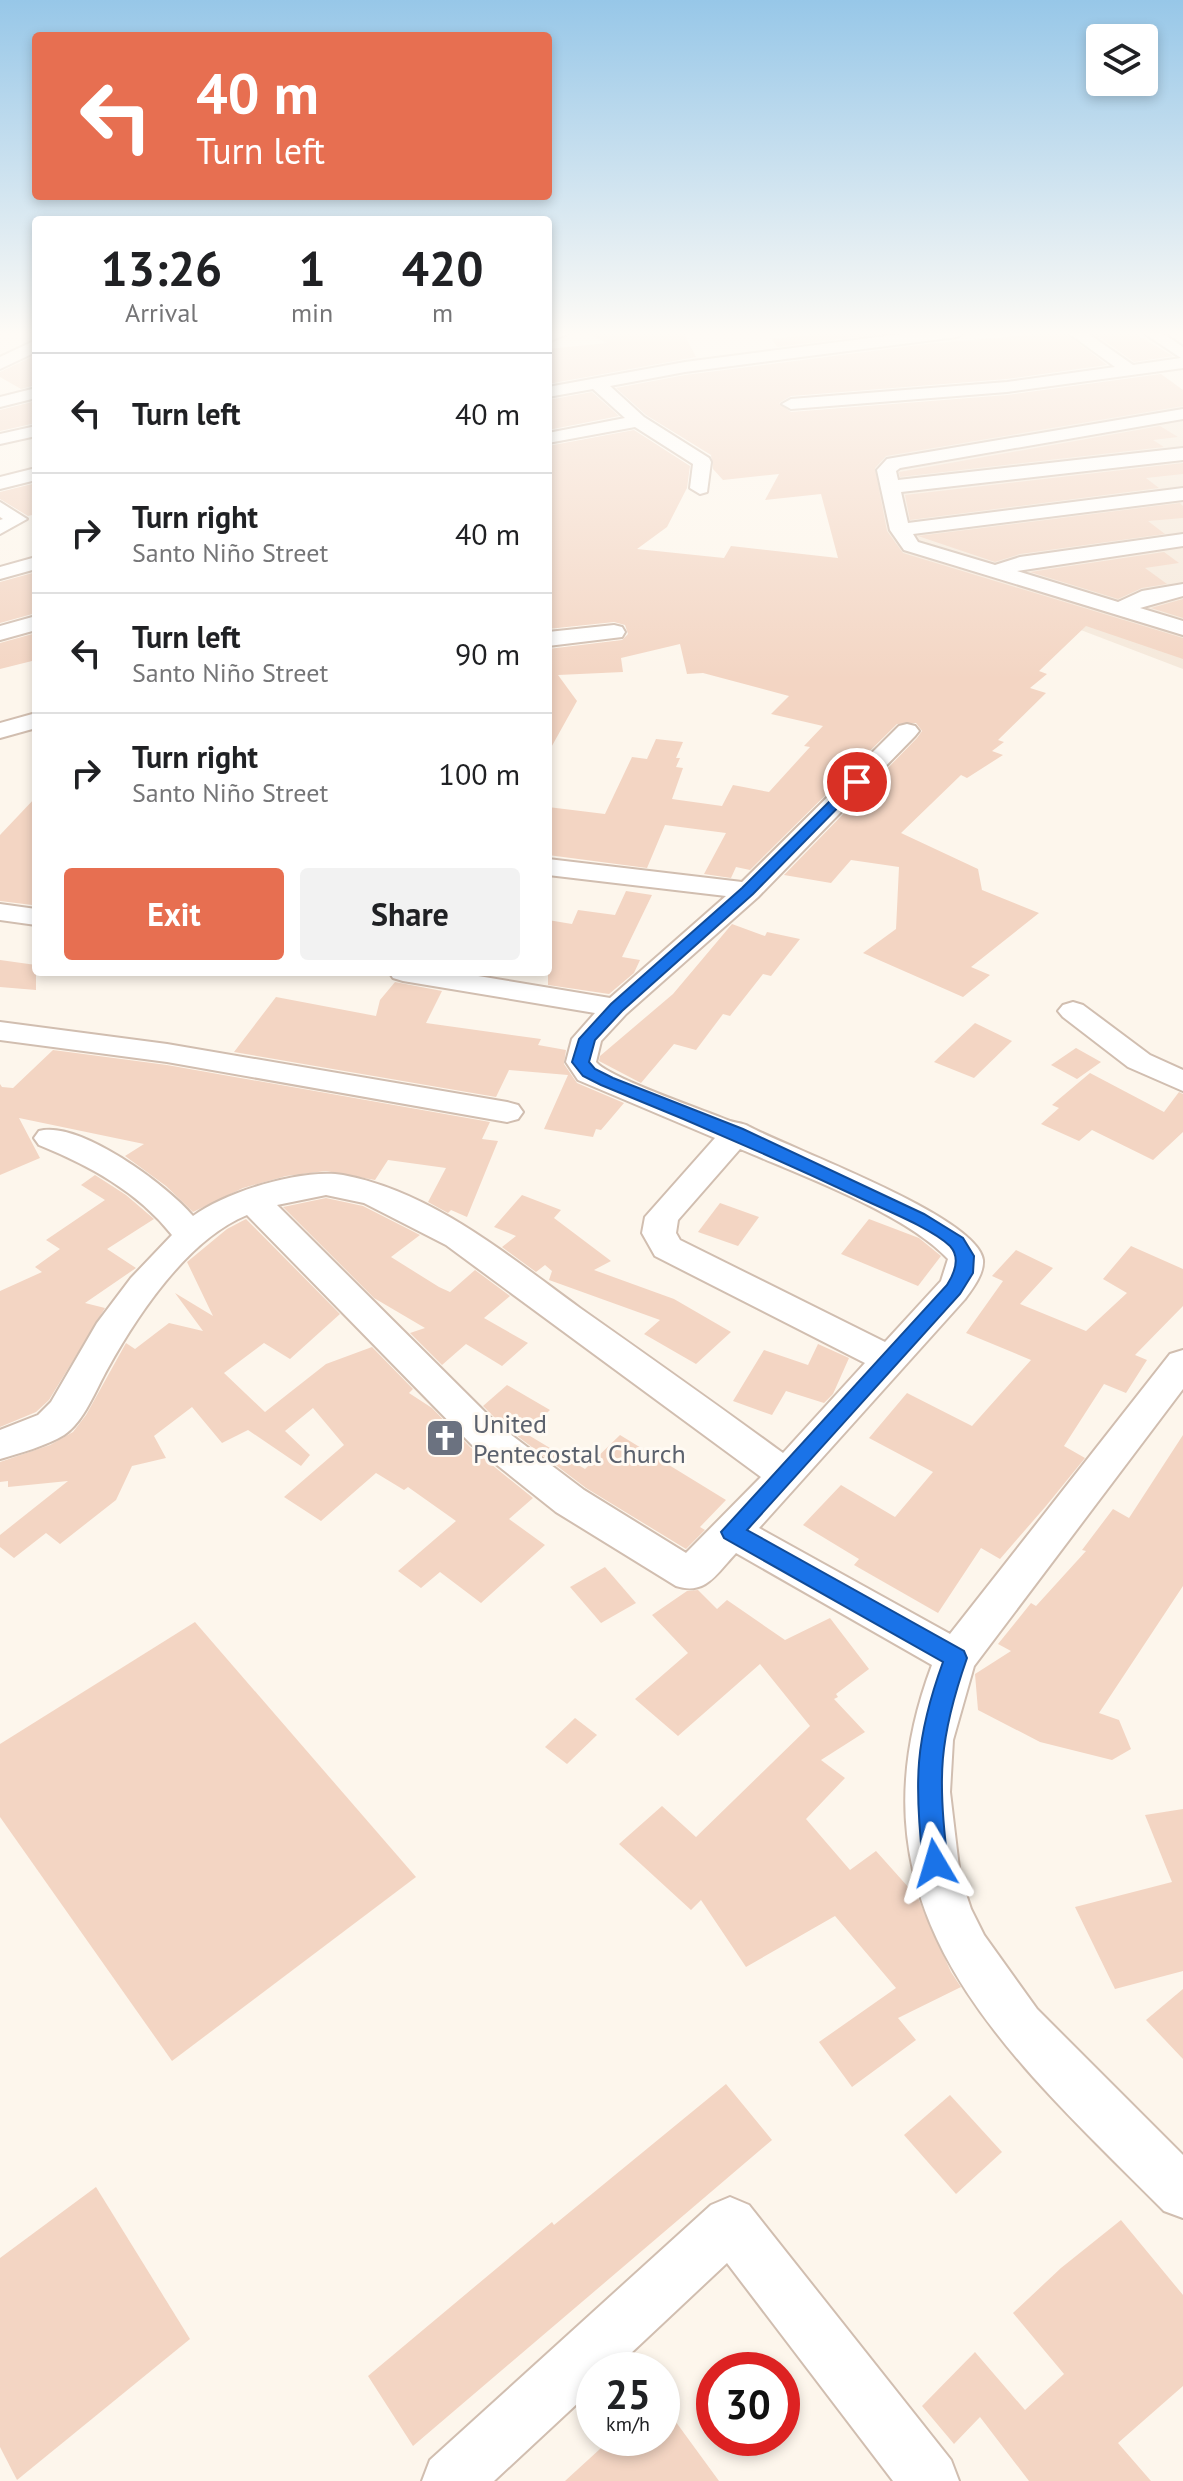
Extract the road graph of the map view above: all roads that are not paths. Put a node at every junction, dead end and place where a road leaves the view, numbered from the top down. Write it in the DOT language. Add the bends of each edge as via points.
graph roads {
  1 [pos="680,448"];
  2 [pos="984,448"];
  3 [pos="1183,454"];
  4 [pos="32,475"];
  5 [pos="887,478"];
  6 [pos="0,483"];
  7 [pos="700,488"];
  8 [pos="1183,494"];
  9 [pos="900,530"];
  10 [pos="1183,540"];
  11 [pos="32,564"];
  12 [pos="0,573"];
  13 [pos="994,573"];
  14 [pos="1183,590"];
  15 [pos="1122,608"];
  16 [pos="32,624"];
  17 [pos="1183,628"];
  18 [pos="614,632"];
  19 [pos="0,633"];
  20 [pos="552,639"];
  21 [pos="32,721"];
  22 [pos="0,731"];
  23 [pos="907,731"];
  24 [pos="552,867"];
  25 [pos="748,891"];
  26 [pos="0,912"];
  27 [pos="32,916"];
  28 [pos="427,976"];
  29 [pos="616,1008"];
  30 [pos="1073,1011"];
  31 [pos="0,1031"];
  32 [pos="1183,1082"];
  33 [pos="507,1112"];
  34 [pos="737,1133"];
  35 [pos="50,1138"];
  36 [pos="253,1201"];
  37 [pos="191,1236"];
  38 [pos="890,1360"];
  39 [pos="1183,1363"];
  40 [pos="0,1445"];
  41 [pos="786,1475"];
  42 [pos="732,1532"];
  43 [pos="956,1658"];
  44 [pos="1183,2192"];
  45 [pos="451,2481"];
  46 [pos="930,2481"];
  1 -- 7 [label="street" via="702,462"];
  2 -- 5 [label="street" via="894,463"];
  3 -- 5 [label="street" via="995,477"];
  4 -- 6 [label="street"];
  5 -- 9 [label="street"];
  8 -- 9 [label="street"];
  9 -- 13 [label="street" via="911,546"];
  10 -- 13 [label="street" via="1020,563"];
  11 -- 12 [label="street"];
  13 -- 15 [label="street"];
  14 -- 15 [label="street"];
  15 -- 17 [label="street"];
  16 -- 19 [label="street"];
  18 -- 20 [label="street"];
  21 -- 22 [label="street"];
  23 -- 25 [label="street"];
  24 -- 25 [label="street"];
  25 -- 29 [label="street"];
  26 -- 27 [label="street"];
  28 -- 29 [label="street"];
  29 -- 34 [label="street" via="587,1039 581,1062 589,1073"];
  30 -- 32 [label="street" via="1139,1061"];
  31 -- 33 [label="street" via="167,1053"];
  34 -- 38 [label="street" via="956,1242 965,1256 964,1273"];
  34 -- 38 [label="street" via="662,1217 659,1233 667,1248"];
  35 -- 37 [label="street" via="141,1184 169,1207"];
  36 -- 37 [label="street" via="222,1211"];
  36 -- 41 [label="street" via="330,1184 422,1217 458,1237"];
  36 -- 42 [label="street" via="485,1435 570,1501 690,1575"];
  37 -- 40 [label="street" via="143,1286 64,1412 51,1425"];
  38 -- 41 [label="street"];
  39 -- 43 [label="street"];
  41 -- 42 [label="street"];
  42 -- 43 [label="street"];
  43 -- 44 [label="street" via="929,1752 935,1863 949,1914 977,1968 1009,2013"];
  45 -- 46 [label="street" via="730,2224"];
}
